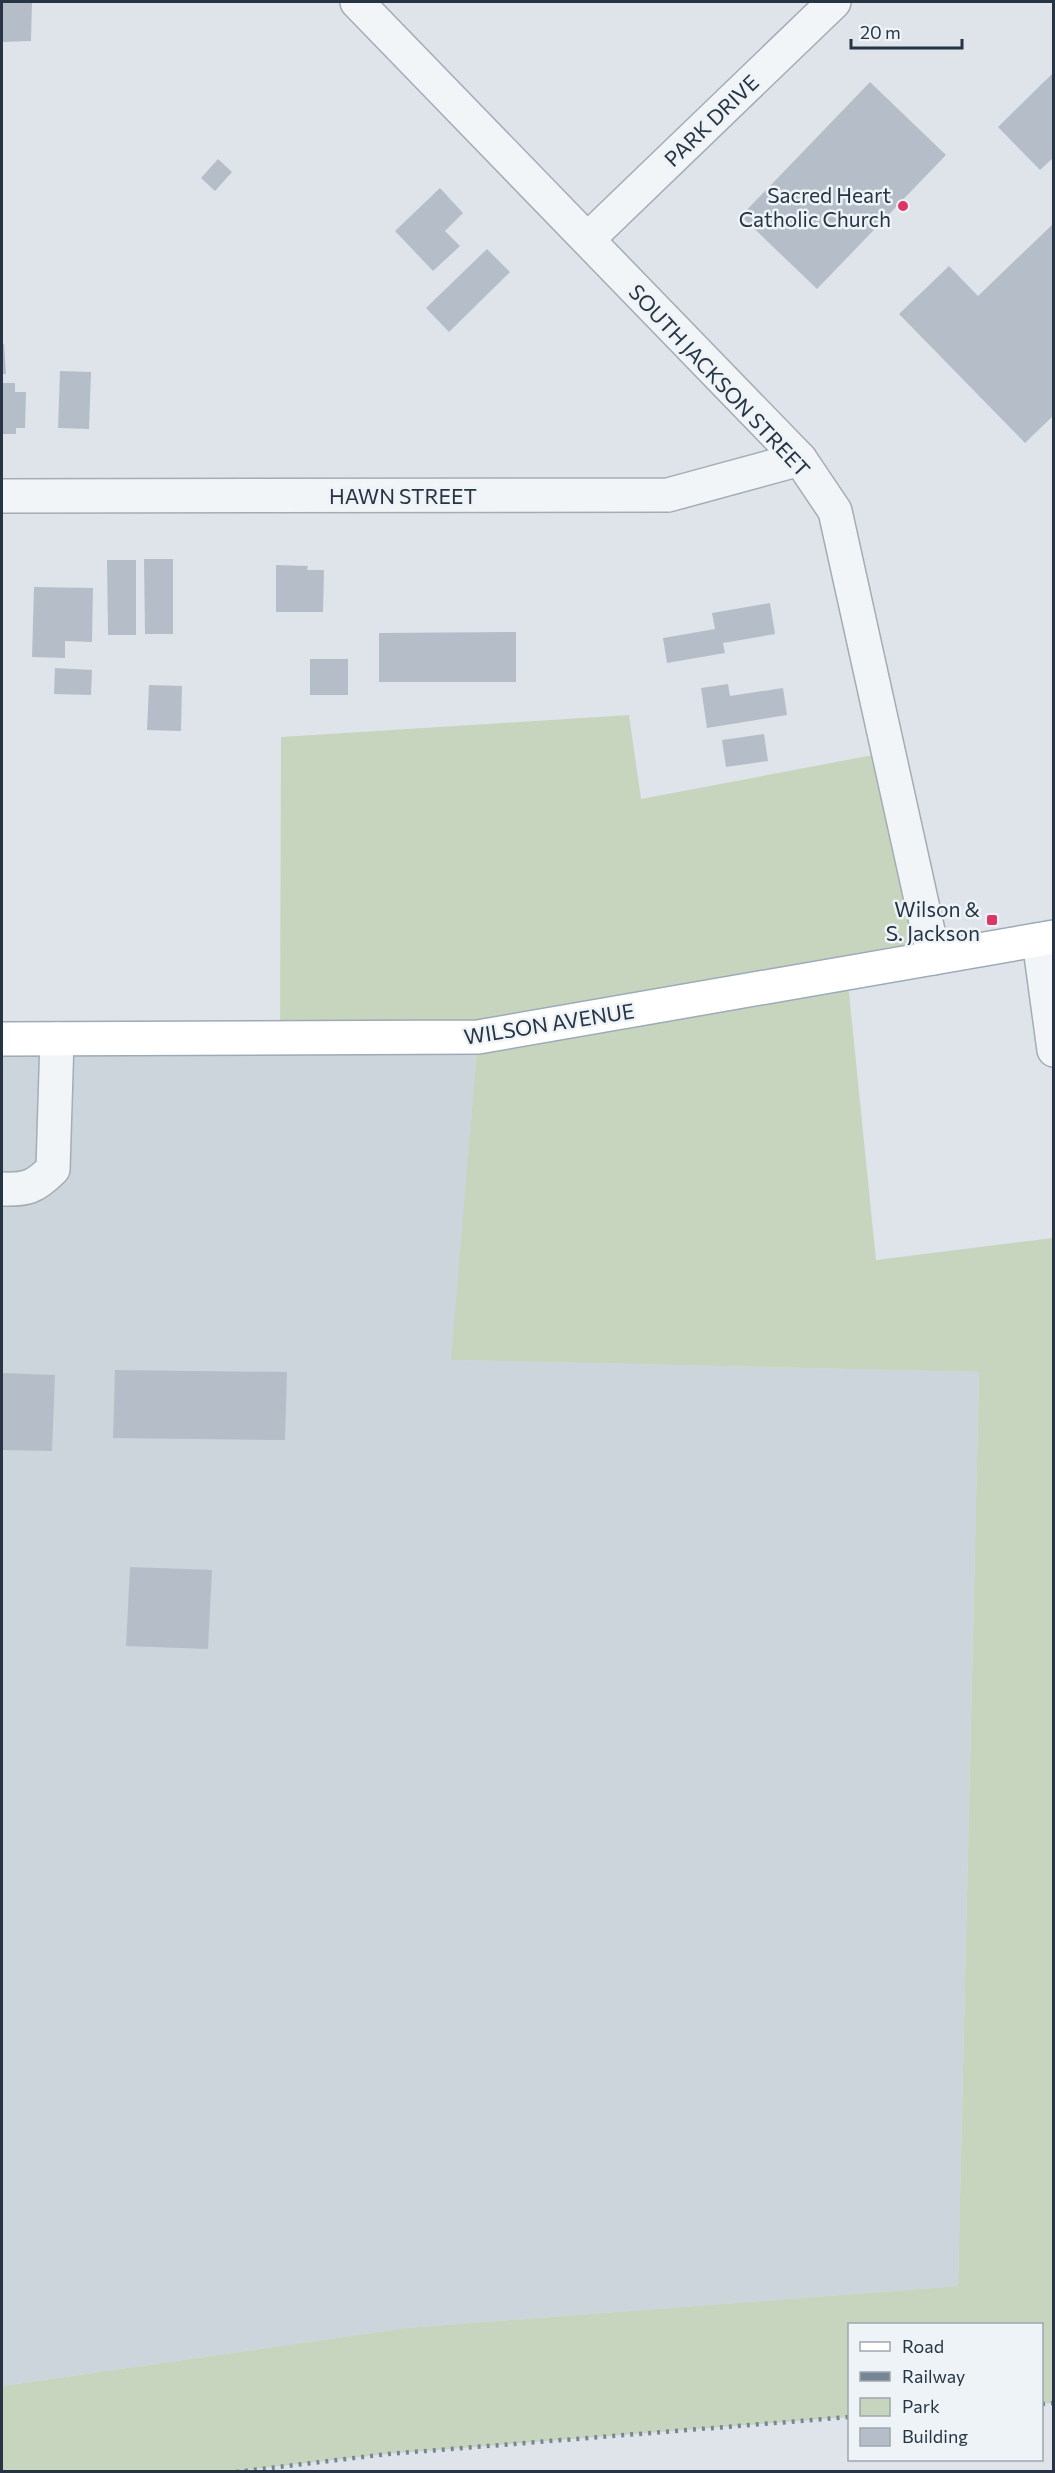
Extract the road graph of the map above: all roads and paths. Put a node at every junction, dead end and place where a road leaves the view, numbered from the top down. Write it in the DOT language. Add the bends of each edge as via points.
graph roads {
  1 [pos="357,2"];
  2 [pos="833,2"];
  3 [pos="588,239"];
  4 [pos="800,459"];
  5 [pos="2,496"];
  6 [pos="1046,938"];
  7 [pos="934,958"];
  8 [pos="2,1039"];
  9 [pos="57,1039"];
  10 [pos="1053,1050"];
  11 [pos="2,1190"];
  1 -- 3 [label="street, SOUTH JACKSON STREET"];
  2 -- 3 [label="street, PARK DRIVE"];
  3 -- 4 [label="street, SOUTH JACKSON STREET"];
  4 -- 5 [label="street, HAWN STREET" via="668,495"];
  4 -- 7 [label="street, SOUTH JACKSON STREET" via="835,511"];
  6 -- 7 [label="main road, WILSON AVENUE"];
  6 -- 10 [label="street"];
  7 -- 9 [label="main road, WILSON AVENUE" via="478,1037"];
  8 -- 9 [label="main road, WILSON AVENUE"];
  9 -- 11 [label="street" via="53,1169 38,1184"];
}
